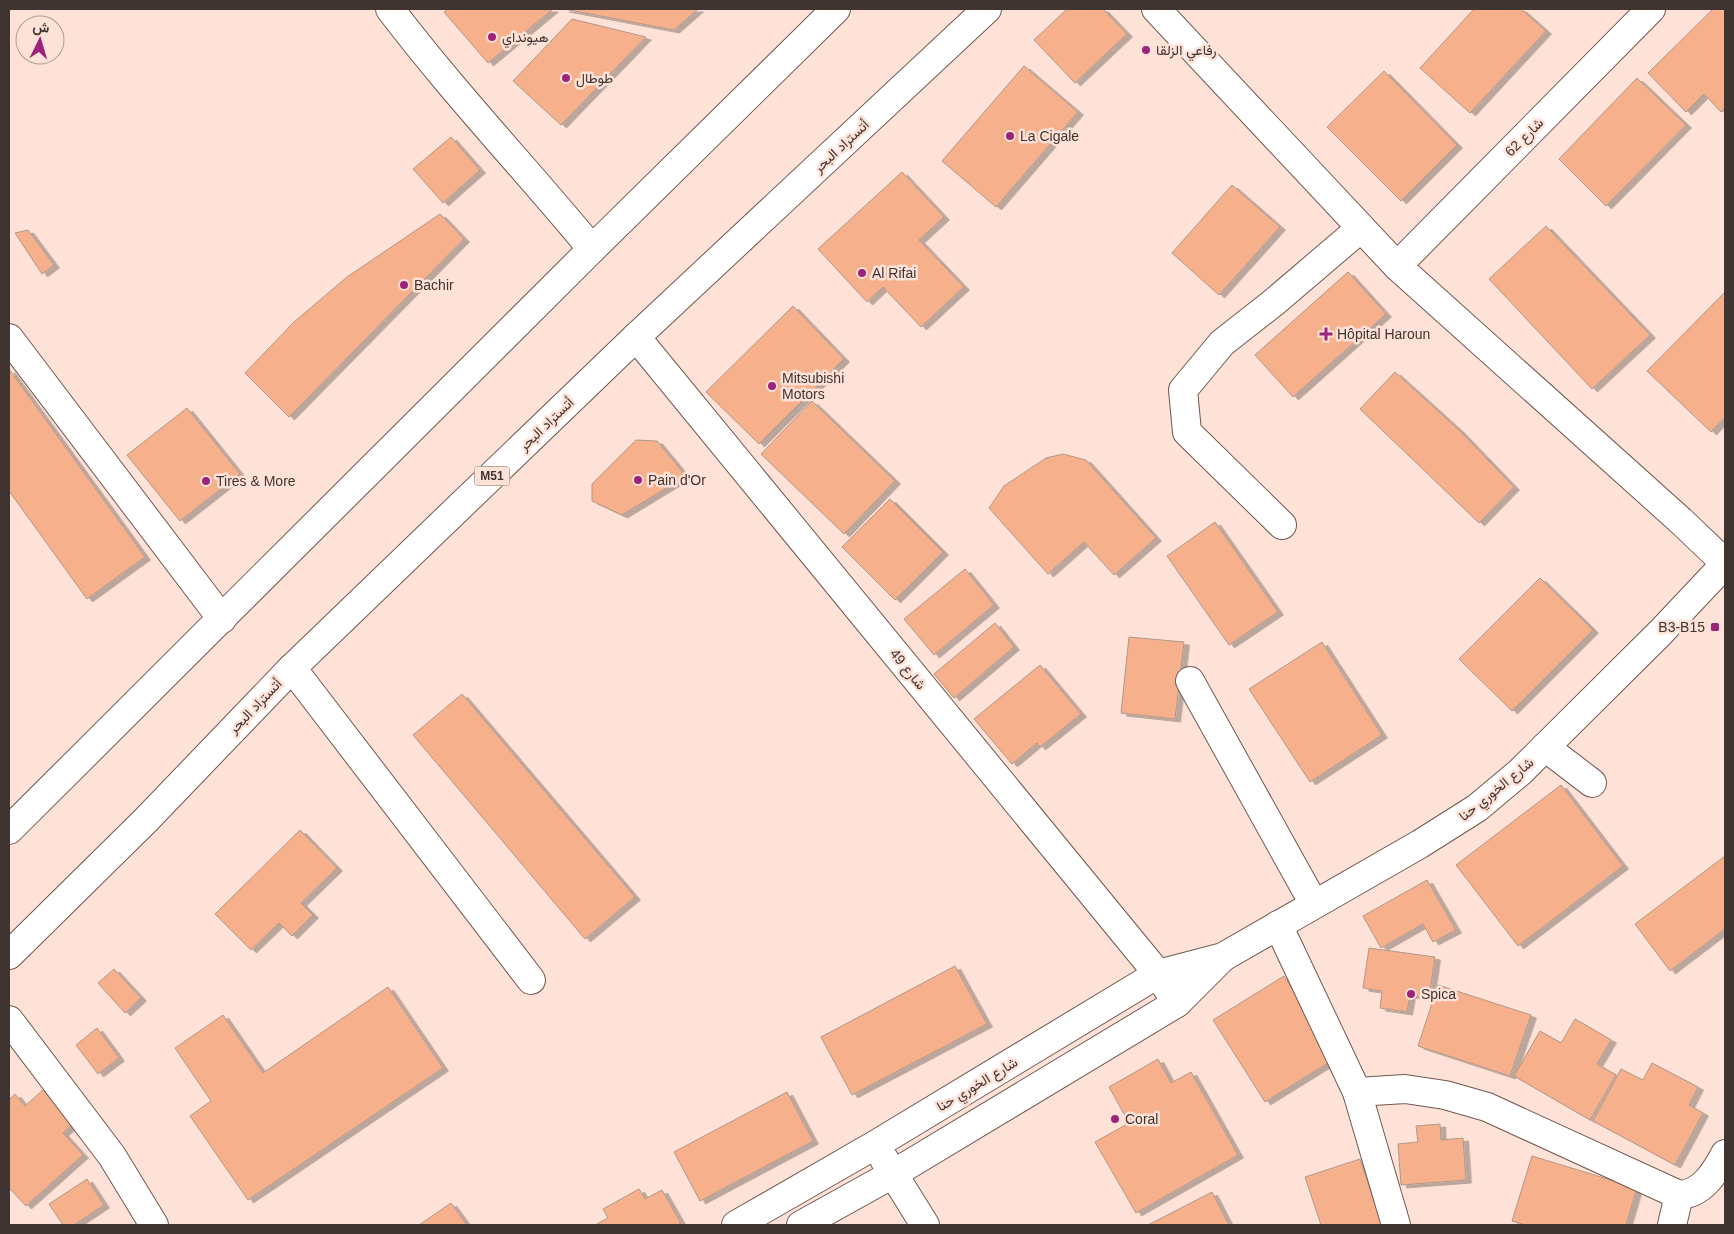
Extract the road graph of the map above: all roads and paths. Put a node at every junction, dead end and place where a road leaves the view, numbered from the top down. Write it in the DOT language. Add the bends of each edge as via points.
graph roads {
  1 [pos="390,9"];
  2 [pos="836,9"];
  3 [pos="987,9"];
  4 [pos="1156,9"];
  5 [pos="1651,9"];
  6 [pos="1361,228"];
  7 [pos="592,248"];
  8 [pos="1396,266"];
  9 [pos="636,337"];
  10 [pos="9,338"];
  11 [pos="1282,525"];
  12 [pos="1725,564"];
  13 [pos="222,619"];
  14 [pos="292,668"];
  15 [pos="1190,681"];
  16 [pos="1545,747"];
  17 [pos="1592,783"];
  18 [pos="9,830"];
  19 [pos="1314,904"];
  20 [pos="1278,926"];
  21 [pos="9,955"];
  22 [pos="1223,957"];
  23 [pos="1158,974"];
  24 [pos="531,980"];
  25 [pos="1177,1003"];
  26 [pos="9,1020"];
  27 [pos="1357,1092"];
  28 [pos="876,1146"];
  29 [pos="1725,1154"];
  30 [pos="893,1174"];
  31 [pos="1679,1195"];
  32 [pos="154,1225"];
  33 [pos="736,1225"];
  34 [pos="801,1225"];
  35 [pos="925,1225"];
  36 [pos="1396,1225"];
  37 [pos="1672,1225"];
  1 -- 7 [label="main road" via="432,64"];
  2 -- 7 [label="main road"];
  3 -- 9 [label="main road, أتستراد البحر / M51"];
  4 -- 6 [label="main road"];
  5 -- 8 [label="main road, شارع 62"];
  6 -- 8 [label="main road"];
  6 -- 11 [label="main road" via="1222,343 1183,390 1187,432"];
  7 -- 13 [label="main road"];
  8 -- 12 [label="main road" via="1674,514"];
  9 -- 14 [label="main road, أتستراد البحر / M51"];
  9 -- 23 [label="main road, شارع 49"];
  10 -- 13 [label="main road"];
  12 -- 16 [label="main road, شارع الخوري حنا"];
  13 -- 18 [label="main road"];
  14 -- 21 [label="main road, أتستراد البحر / M51" via="146,820"];
  14 -- 24 [label="main road"];
  15 -- 19 [label="main road"];
  16 -- 17 [label="main road"];
  16 -- 19 [label="main road, شارع الخوري حنا" via="1477,808"];
  19 -- 20 [label="main road, شارع الخوري حنا"];
  20 -- 22 [label="main road, شارع الخوري حنا"];
  20 -- 27 [label="main road"];
  22 -- 23 [label="main road, شارع الخوري حنا"];
  22 -- 25 [label="main road, شارع الخوري حنا"];
  23 -- 25 [label="main road, شارع 49"];
  23 -- 28 [label="main road, شارع الخوري حنا"];
  25 -- 30 [label="main road, شارع الخوري حنا"];
  26 -- 32 [label="main road" via="112,1156"];
  27 -- 31 [label="main road" via="1405,1089 1445,1095 1487,1107"];
  27 -- 36 [label="main road"];
  28 -- 30 [label="main road"];
  28 -- 33 [label="main road, شارع الخوري حنا"];
  29 -- 31 [label="main road" via="1718,1168 1698,1190"];
  30 -- 34 [label="main road, شارع الخوري حنا"];
  30 -- 35 [label="main road"];
  31 -- 37 [label="main road"];
}
